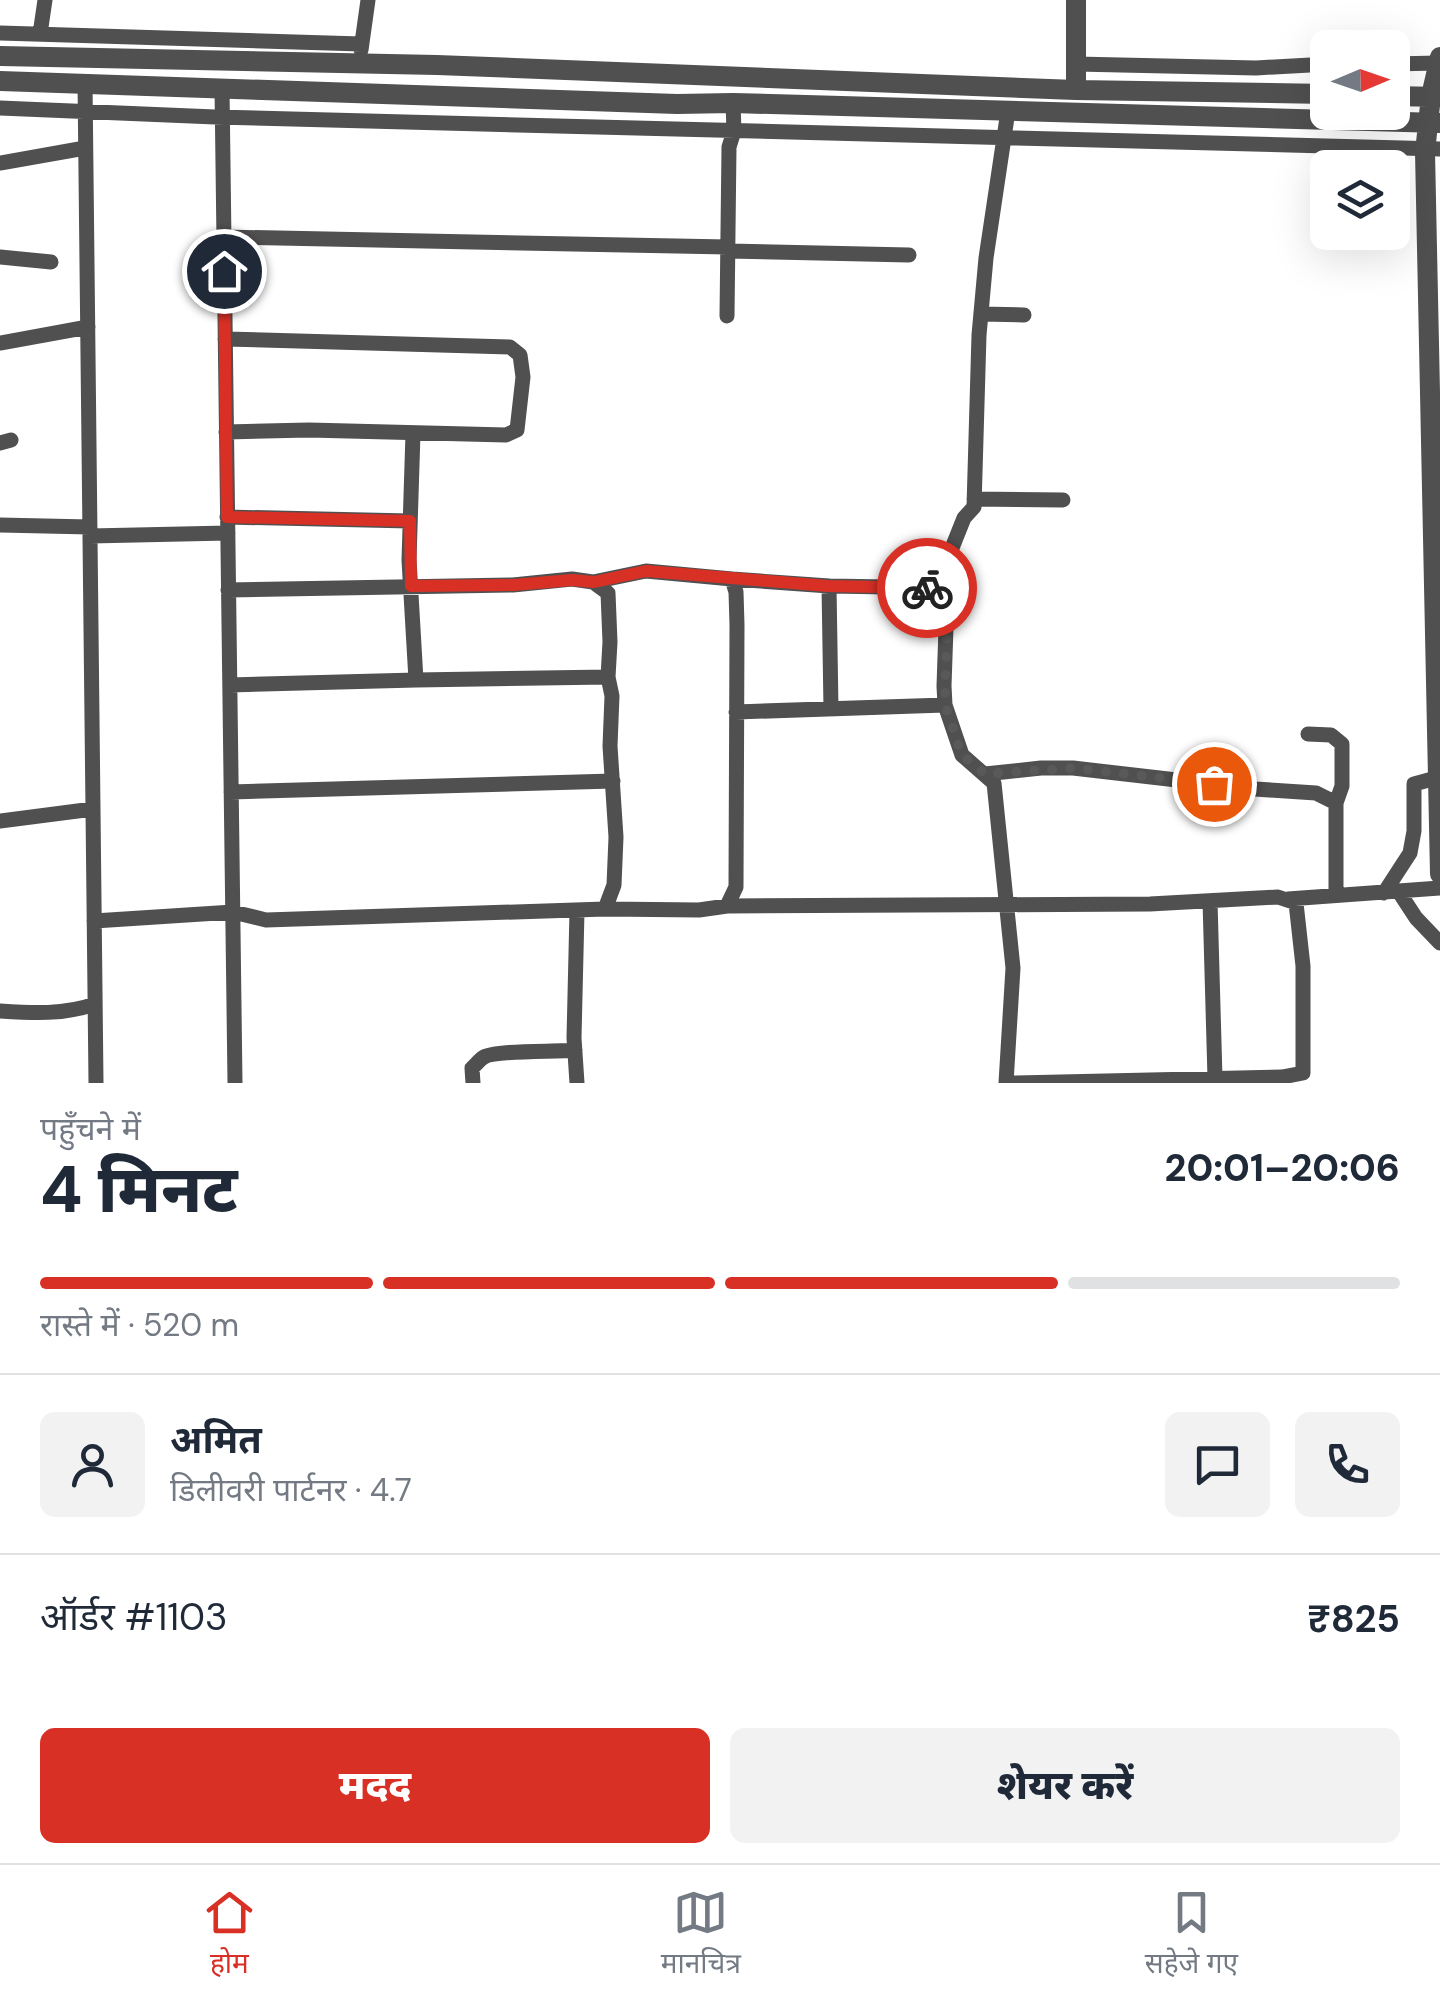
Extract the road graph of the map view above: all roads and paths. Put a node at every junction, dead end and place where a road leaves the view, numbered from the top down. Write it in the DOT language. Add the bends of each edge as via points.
graph roads {
  1 [pos="45,0"];
  2 [pos="368,0"];
  3 [pos="1076,0"];
  4 [pos="0,34"];
  5 [pos="40,34"];
  6 [pos="361,54"];
  7 [pos="0,56"];
  8 [pos="1440,61"];
  9 [pos="1410,63"];
  10 [pos="1076,64"];
  11 [pos="1310,65"];
  12 [pos="0,81"];
  13 [pos="85,82"];
  14 [pos="222,88"];
  15 [pos="1009,88"];
  16 [pos="1076,90"];
  17 [pos="1310,94"];
  18 [pos="1410,96"];
  19 [pos="1436,96"];
  20 [pos="733,103"];
  21 [pos="0,108"];
  22 [pos="85,110"];
  23 [pos="1008,111"];
  24 [pos="222,118"];
  25 [pos="1435,123"];
  26 [pos="734,130"];
  27 [pos="1006,136"];
  28 [pos="86,148"];
  29 [pos="1433,148"];
  30 [pos="0,163"];
  31 [pos="224,237"];
  32 [pos="728,249"];
  33 [pos="909,254"];
  34 [pos="0,256"];
  35 [pos="51,262"];
  36 [pos="981,314"];
  37 [pos="1024,315"];
  38 [pos="726,316"];
  39 [pos="88,327"];
  40 [pos="225,339"];
  41 [pos="0,343"];
  42 [pos="226,432"];
  43 [pos="413,434"];
  44 [pos="974,499"];
  45 [pos="1063,500"];
  46 [pos="410,521"];
  47 [pos="0,525"];
  48 [pos="227,525"];
  49 [pos="90,531"];
  50 [pos="732,579"];
  51 [pos="594,582"];
  52 [pos="411,586"];
  53 [pos="828,586"];
  54 [pos="948,588"];
  55 [pos="228,590"];
  56 [pos="608,678"];
  57 [pos="416,680"];
  58 [pos="230,685"];
  59 [pos="945,705"];
  60 [pos="831,709"];
  61 [pos="736,712"];
  62 [pos="1308,734"];
  63 [pos="985,774"];
  64 [pos="1436,778"];
  65 [pos="613,781"];
  66 [pos="231,792"];
  67 [pos="1336,803"];
  68 [pos="93,808"];
  69 [pos="0,821"];
  70 [pos="1440,874"];
  71 [pos="1440,888"];
  72 [pos="1392,893"];
  73 [pos="1336,895"];
  74 [pos="1284,900"];
  75 [pos="1210,902"];
  76 [pos="727,906"];
  77 [pos="1006,906"];
  78 [pos="605,909"];
  79 [pos="577,911"];
  80 [pos="232,912"];
  81 [pos="94,921"];
  82 [pos="1440,943"];
  83 [pos="95,1004"];
  84 [pos="0,1011"];
  85 [pos="575,1050"];
  86 [pos="1215,1078"];
  87 [pos="1303,1078"];
  88 [pos="96,1083"];
  89 [pos="235,1083"];
  90 [pos="473,1083"];
  91 [pos="577,1083"];
  92 [pos="1006,1083"];
  93 [pos="1014,1083"];
  1 -- 5 [label="street"];
  2 -- 6 [label="street"];
  3 -- 10 [label="street"];
  4 -- 5 [label="street"];
  5 -- 6 [label="street"];
  6 -- 7 [label="street"];
  6 -- 15 [label="street"];
  8 -- 9 [label="street"];
  8 -- 19 [label="street"];
  10 -- 11 [label="street"];
  10 -- 16 [label="street"];
  12 -- 13 [label="street"];
  13 -- 14 [label="street"];
  13 -- 22 [label="street"];
  14 -- 20 [label="street"];
  14 -- 24 [label="street"];
  15 -- 16 [label="street"];
  15 -- 23 [label="street"];
  16 -- 17 [label="street"];
  18 -- 19 [label="street"];
  19 -- 25 [label="street"];
  20 -- 23 [label="street"];
  20 -- 26 [label="street"];
  21 -- 22 [label="street"];
  22 -- 24 [label="street"];
  22 -- 28 [label="street"];
  23 -- 25 [label="street"];
  23 -- 27 [label="street"];
  24 -- 26 [label="street"];
  24 -- 31 [label="street"];
  25 -- 29 [label="street"];
  26 -- 27 [label="street"];
  26 -- 32 [label="street"];
  27 -- 29 [label="street"];
  27 -- 36 [label="street"];
  28 -- 30 [label="street"];
  28 -- 39 [label="street"];
  29 -- 64 [label="street"];
  31 -- 32 [label="street"];
  31 -- 40 [label="street"];
  32 -- 33 [label="street"];
  32 -- 38 [label="street"];
  34 -- 35 [label="street"];
  36 -- 37 [label="street"];
  36 -- 44 [label="street"];
  39 -- 41 [label="street"];
  39 -- 49 [label="street"];
  40 -- 42 [label="street"];
  40 -- 43 [label="street" via="495,346 520,355 517,430"];
  42 -- 43 [label="street"];
  42 -- 48 [label="street"];
  43 -- 46 [label="street"];
  44 -- 45 [label="street"];
  44 -- 54 [label="street" via="952,548"];
  46 -- 48 [label="street"];
  46 -- 52 [label="street"];
  47 -- 49 [label="street"];
  48 -- 49 [label="street"];
  48 -- 55 [label="street"];
  49 -- 68 [label="street"];
  50 -- 51 [label="street" via="646,571"];
  50 -- 53 [label="street"];
  50 -- 61 [label="street"];
  51 -- 52 [label="street"];
  51 -- 56 [label="street" via="608,593"];
  52 -- 55 [label="street"];
  52 -- 57 [label="street"];
  53 -- 54 [label="street"];
  53 -- 60 [label="street"];
  54 -- 59 [label="street"];
  55 -- 58 [label="street"];
  56 -- 57 [label="street"];
  56 -- 65 [label="street"];
  57 -- 58 [label="street"];
  58 -- 66 [label="street"];
  59 -- 60 [label="street"];
  59 -- 63 [label="street" via="962,755"];
  60 -- 61 [label="street"];
  61 -- 76 [label="street" via="738,864"];
  62 -- 67 [label="street" via="1331,735 1342,744"];
  63 -- 67 [label="street" via="1073,768 1316,792"];
  63 -- 77 [label="street" via="994,783"];
  64 -- 70 [label="street"];
  64 -- 72 [label="street" via="1414,784 1410,854"];
  65 -- 66 [label="street"];
  65 -- 78 [label="street" via="614,884"];
  66 -- 80 [label="street"];
  67 -- 73 [label="street"];
  68 -- 69 [label="street"];
  68 -- 81 [label="street"];
  71 -- 72 [label="street"];
  72 -- 73 [label="street"];
  72 -- 82 [label="street"];
  73 -- 74 [label="street"];
  74 -- 75 [label="street"];
  74 -- 87 [label="street" via="1296,903 1301,923"];
  75 -- 77 [label="street"];
  75 -- 86 [label="street"];
  76 -- 77 [label="street"];
  76 -- 78 [label="street"];
  77 -- 92 [label="street" via="1014,968"];
  78 -- 79 [label="street"];
  79 -- 80 [label="street" via="266,920"];
  79 -- 85 [label="street"];
  80 -- 81 [label="street"];
  80 -- 89 [label="street"];
  81 -- 83 [label="street"];
  83 -- 84 [label="street" via="42,1013"];
  83 -- 88 [label="street"];
  85 -- 90 [label="street" via="485,1056 472,1068"];
  85 -- 91 [label="street"];
  86 -- 87 [label="street"];
  86 -- 93 [label="street"];
}
